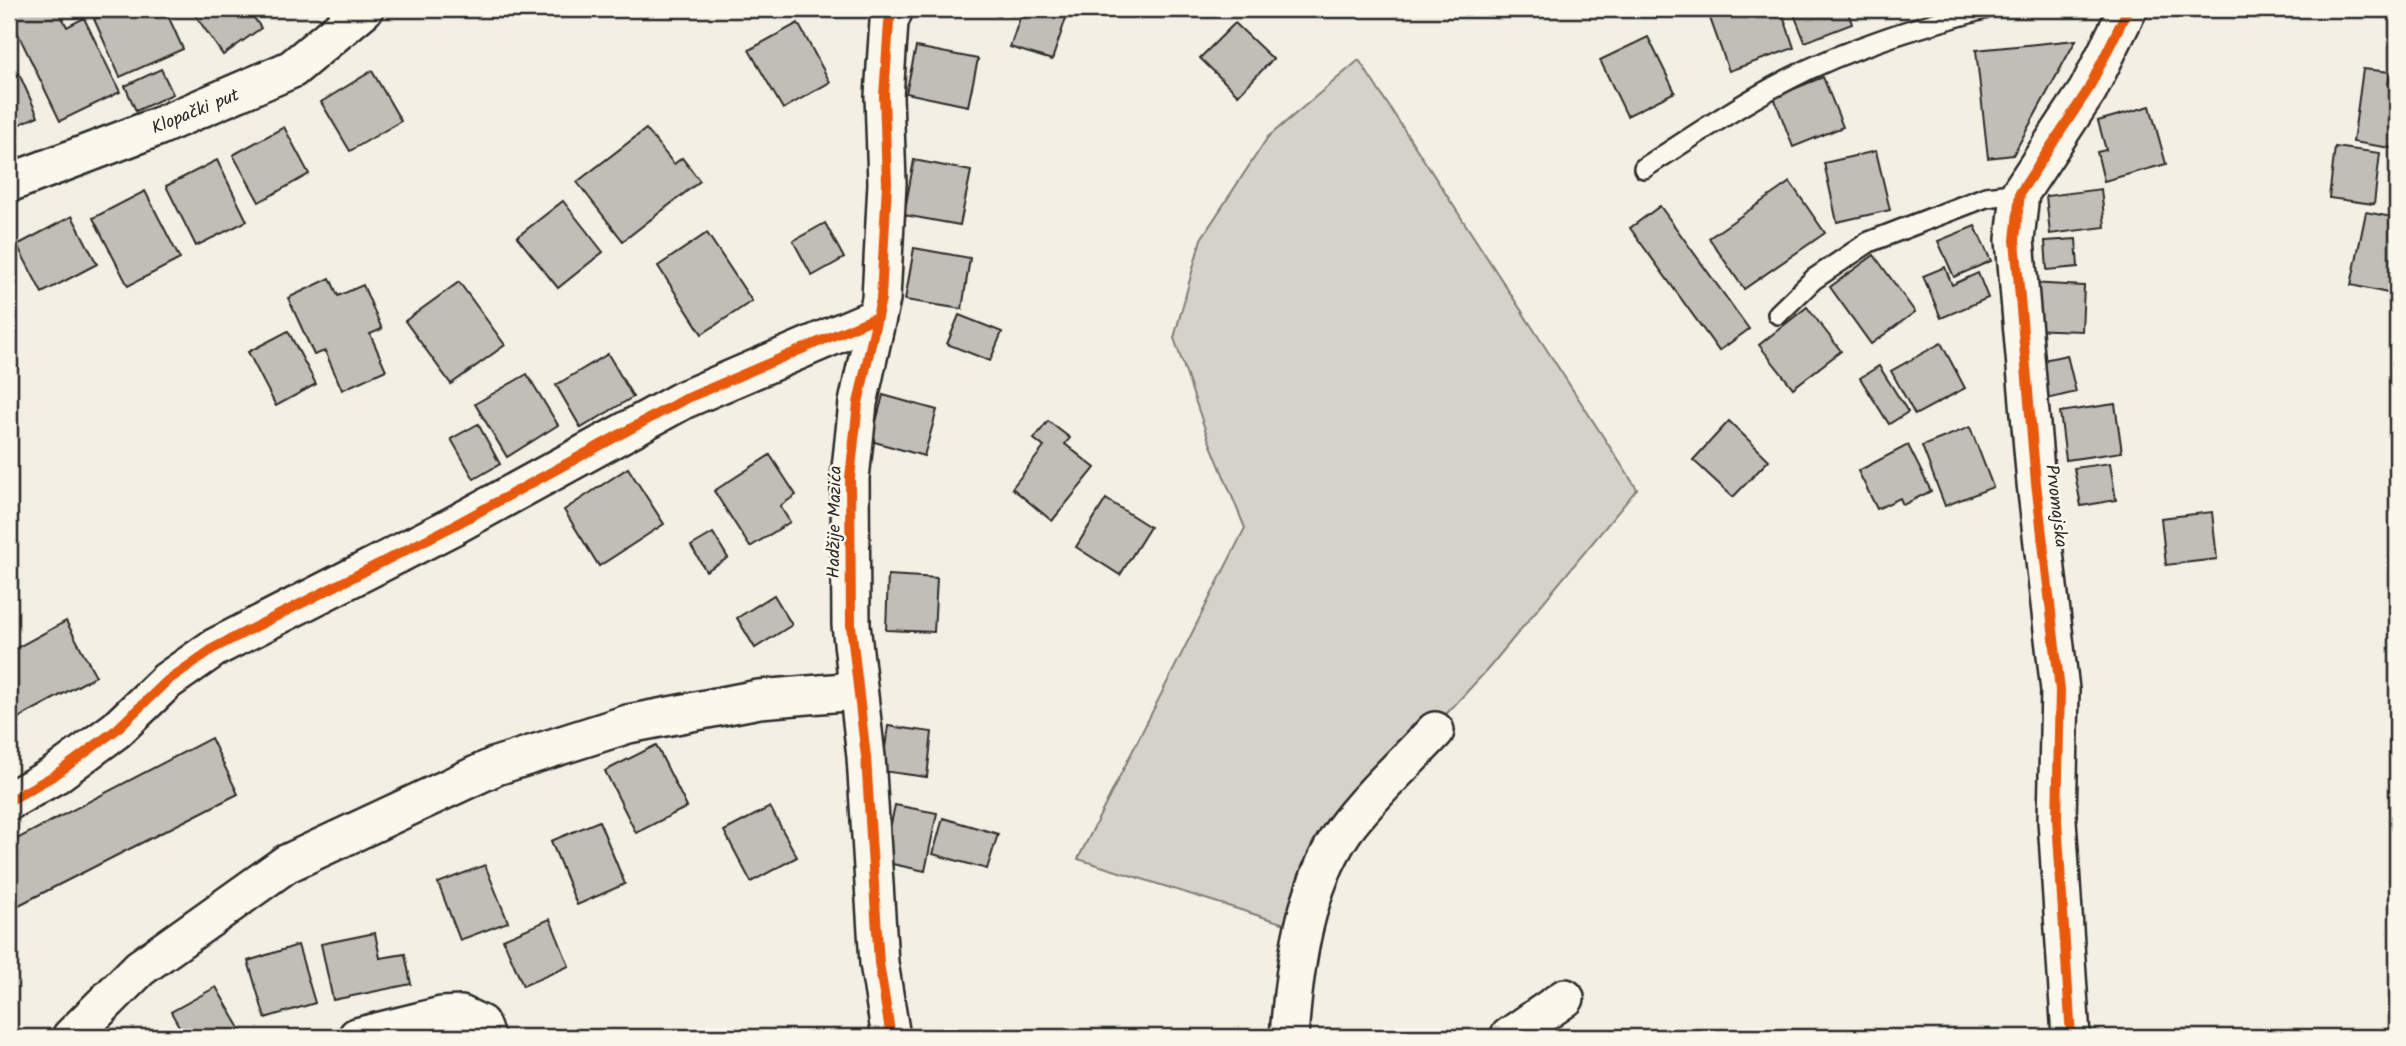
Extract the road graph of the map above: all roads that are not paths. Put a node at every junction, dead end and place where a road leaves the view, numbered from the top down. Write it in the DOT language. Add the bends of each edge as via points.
graph roads {
  1 [pos="365,9"];
  2 [pos="894,9"];
  3 [pos="1984,9"];
  4 [pos="2128,9"];
  5 [pos="1644,168"];
  6 [pos="9,183"];
  7 [pos="2020,193"];
  8 [pos="1778,314"];
  9 [pos="877,317"];
  10 [pos="857,691"];
  11 [pos="1435,731"];
  12 [pos="9,801"];
  13 [pos="1565,998"];
  14 [pos="71,1037"];
  15 [pos="357,1037"];
  16 [pos="485,1037"];
  17 [pos="891,1037"];
  18 [pos="1289,1037"];
  19 [pos="1509,1037"];
  20 [pos="2071,1037"];
  1 -- 6 [label="street, Klopački put" via="292,69 158,127"];
  2 -- 9 [label="street, Hadžije Mazića" via="884,96 887,183"];
  3 -- 5 [label="lane" via="1870,44 1791,78"];
  4 -- 7 [label="street, Prvomajska" via="2088,90"];
  7 -- 8 [label="lane" via="1986,197 1870,242 1814,279"];
  7 -- 20 [label="street, Prvomajska" via="2015,240 2024,360 2060,690 2057,820"];
  9 -- 10 [label="street, Hadžije Mazića" via="858,403 850,478 851,625"];
  9 -- 12 [label="street" via="683,400 453,526 214,648 167,681 116,730 55,775"];
  10 -- 14 [label="street" via="759,699 628,724 495,766 286,864 140,968"];
  10 -- 17 [label="street, Hadžije Mazića" via="866,757 879,963"];
  11 -- 18 [label="street" via="1344,831 1316,888 1293,981"];
  13 -- 19 [label="street"];
  15 -- 16 [label="street" via="461,1015 480,1024"];
}
